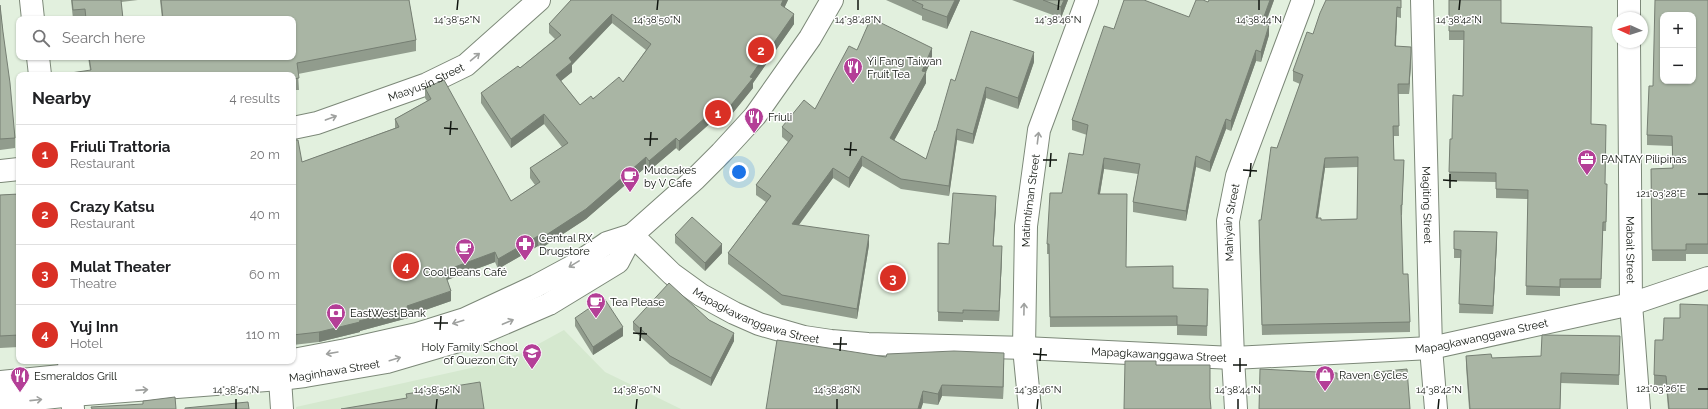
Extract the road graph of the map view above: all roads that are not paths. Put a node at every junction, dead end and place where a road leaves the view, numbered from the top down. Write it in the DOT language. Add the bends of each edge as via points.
graph roads {
  1 [pos="31,0"];
  2 [pos="539,0"];
  3 [pos="832,0"];
  4 [pos="1087,0"];
  5 [pos="1303,0"];
  6 [pos="1422,0"];
  7 [pos="1629,0"];
  8 [pos="1629,12"];
  9 [pos="34,16"];
  10 [pos="1629,48"];
  11 [pos="38,60"];
  12 [pos="40,72"];
  13 [pos="296,128"];
  14 [pos="16,169"];
  15 [pos="0,171"];
  16 [pos="632,235"];
  17 [pos="1708,278"];
  18 [pos="1630,304"];
  19 [pos="1024,348"];
  20 [pos="1431,348"];
  21 [pos="1233,358"];
  22 [pos="296,359"];
  23 [pos="282,370"];
  24 [pos="0,382"];
  25 [pos="71,385"];
  26 [pos="0,403"];
  27 [pos="282,409"];
  28 [pos="1030,409"];
  29 [pos="1236,409"];
  30 [pos="1436,409"];
  31 [pos="1639,409"];
  1 -- 9 [label="street"];
  13 -- 2 [label="street, Maayusin Street, one-way" via="317,124 427,84 466,65"];
  3 -- 16 [label="street, Maginhawa Street" via="810,38 755,116 695,179"];
  19 -- 4 [label="street, Matimtiman Street, one-way" via="1026,226 1039,130"];
  5 -- 21 [label="street, Mahiyain Street" via="1238,176 1228,222"];
  6 -- 20 [label="street, Magiting Street"];
  7 -- 8 [label="street"];
  10 -- 18 [label="street, Mabait Street"];
  11 -- 12 [label="street"];
  14 -- 15 [label="street"];
  16 -- 19 [label="street, Mapagkawanggawa Street" via="672,274 701,295 734,313 778,330 838,342"];
  16 -- 22 [label="street, Maginhawa Street, one-way" via="607,243 555,275 465,320 417,334"];
  23 -- 16 [label="street, Maginhawa Street, one-way" via="305,376 387,362 479,334 549,304 618,262"];
  17 -- 18 [label="street, Mapagkawanggawa Street"];
  18 -- 20 [label="street, Mapagkawanggawa Street"];
  18 -- 31 [label="street, Mabait Street"];
  19 -- 21 [label="street, Mapagkawanggawa Street"];
  19 -- 28 [label="street, Matimtiman Street"];
  20 -- 21 [label="street, Mapagkawanggawa Street"];
  20 -- 30 [label="street, Magiting Street"];
  21 -- 29 [label="street, Mahiyain Street"];
  23 -- 25 [label="street, Maginhawa Street" via="102,374"];
  23 -- 27 [label="street"];
  24 -- 25 [label="street, Maginhawa Street"];
  26 -- 25 [label="street, Maginhawa Street, one-way"];
}
